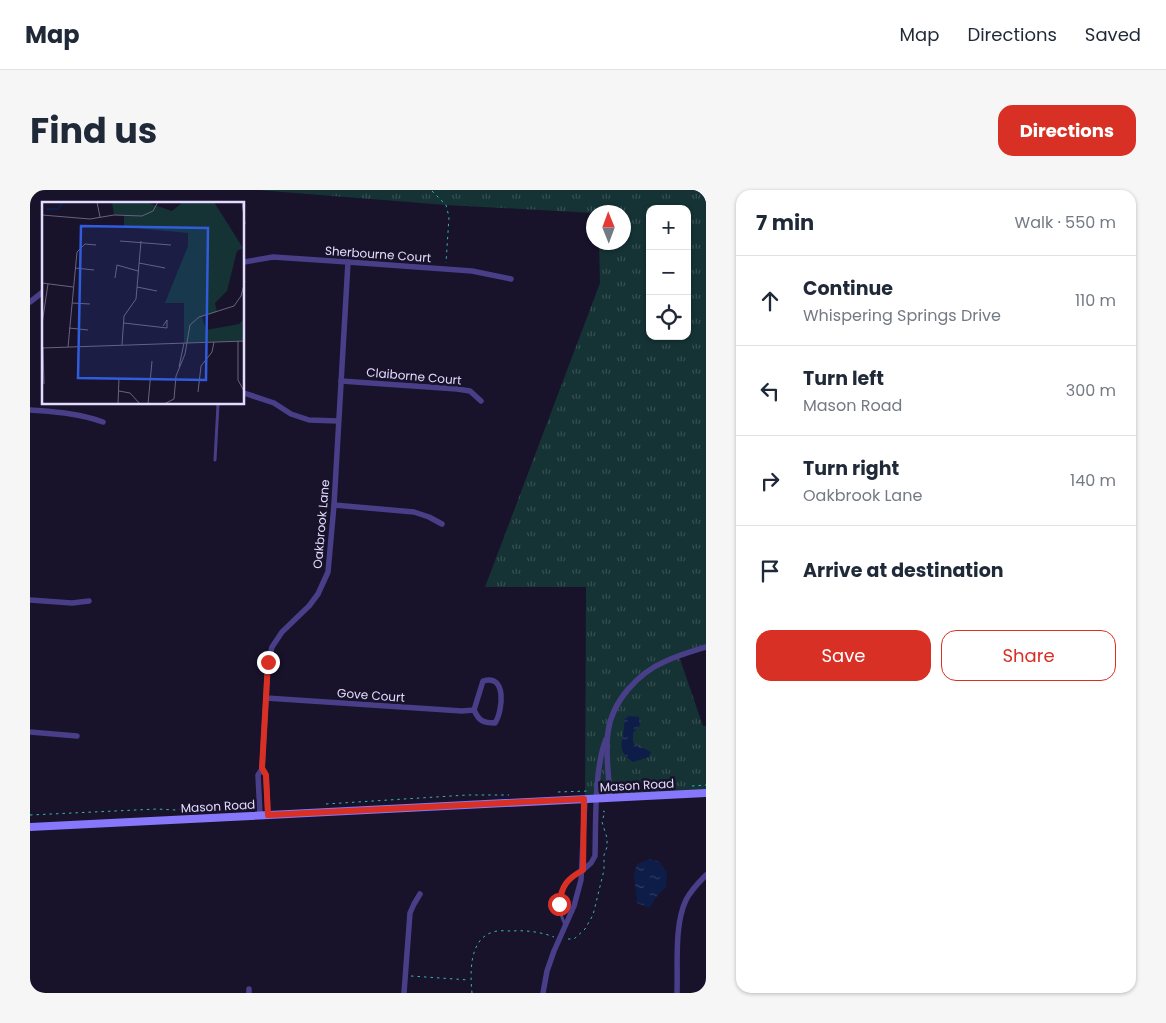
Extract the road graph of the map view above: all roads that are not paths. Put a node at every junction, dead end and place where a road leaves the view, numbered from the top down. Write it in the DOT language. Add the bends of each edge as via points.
graph roads {
  1 [pos="245,262"];
  2 [pos="348,262"];
  3 [pos="511,279"];
  4 [pos="42,293"];
  5 [pos="30,302"];
  6 [pos="341,381"];
  7 [pos="245,393"];
  8 [pos="481,401"];
  9 [pos="218,405"];
  10 [pos="30,410"];
  11 [pos="338,421"];
  12 [pos="103,422"];
  13 [pos="215,460"];
  14 [pos="334,505"];
  15 [pos="442,524"];
  16 [pos="30,600"];
  17 [pos="88,601"];
  18 [pos="706,647"];
  19 [pos="266,698"];
  20 [pos="474,710"];
  21 [pos="30,732"];
  22 [pos="607,735"];
  23 [pos="78,736"];
  24 [pos="706,793"];
  25 [pos="596,798"];
  26 [pos="610,798"];
  27 [pos="584,799"];
  28 [pos="264,815"];
  29 [pos="30,827"];
  30 [pos="583,870"];
  31 [pos="706,876"];
  32 [pos="420,894"];
  33 [pos="565,925"];
  34 [pos="404,993"];
  35 [pos="543,993"];
  36 [pos="677,993"];
  1 -- 2 [label="street, Sherbourne Court" via="273,257"];
  2 -- 3 [label="street, Sherbourne Court" via="472,271"];
  2 -- 6 [label="street, Oakbrook Lane"];
  4 -- 5 [label="street"];
  6 -- 8 [label="street, Claiborne Court" via="457,389 470,392"];
  6 -- 11 [label="street, Oakbrook Lane"];
  7 -- 11 [label="street" via="309,420"];
  9 -- 13 [label="lane"];
  10 -- 12 [label="street" via="72,413"];
  11 -- 14 [label="street, Oakbrook Lane"];
  14 -- 15 [label="street" via="414,512"];
  14 -- 19 [label="street, Oakbrook Lane" via="328,572 318,594 272,647"];
  16 -- 17 [label="street"];
  18 -- 22 [label="street" via="666,661 643,675 618,704"];
  19 -- 20 [label="street, Gove Court"];
  19 -- 28 [label="street, Oakbrook Lane" via="262,768 266,775"];
  20 -- 20 [label="street" via="483,681 495,680 500,688 499,717 495,723 484,723"];
  21 -- 23 [label="street"];
  22 -- 25 [label="street" via="602,749"];
  22 -- 26 [label="street"];
  24 -- 26 [label="main road, Mason Road"];
  25 -- 26 [label="main road, Mason Road"];
  25 -- 27 [label="main road, Mason Road"];
  25 -- 30 [label="street" via="595,856"];
  27 -- 28 [label="main road, Mason Road"];
  27 -- 30 [label="street"];
  28 -- 29 [label="main road, Mason Road"];
  30 -- 33 [label="street" via="579,891"];
  30 -- 33 [label="lane" via="568,879 560,896 559,912"];
  31 -- 36 [label="street" via="690,894 681,916"];
  32 -- 34 [label="street" via="410,913"];
  33 -- 35 [label="street" via="547,971"];
}
